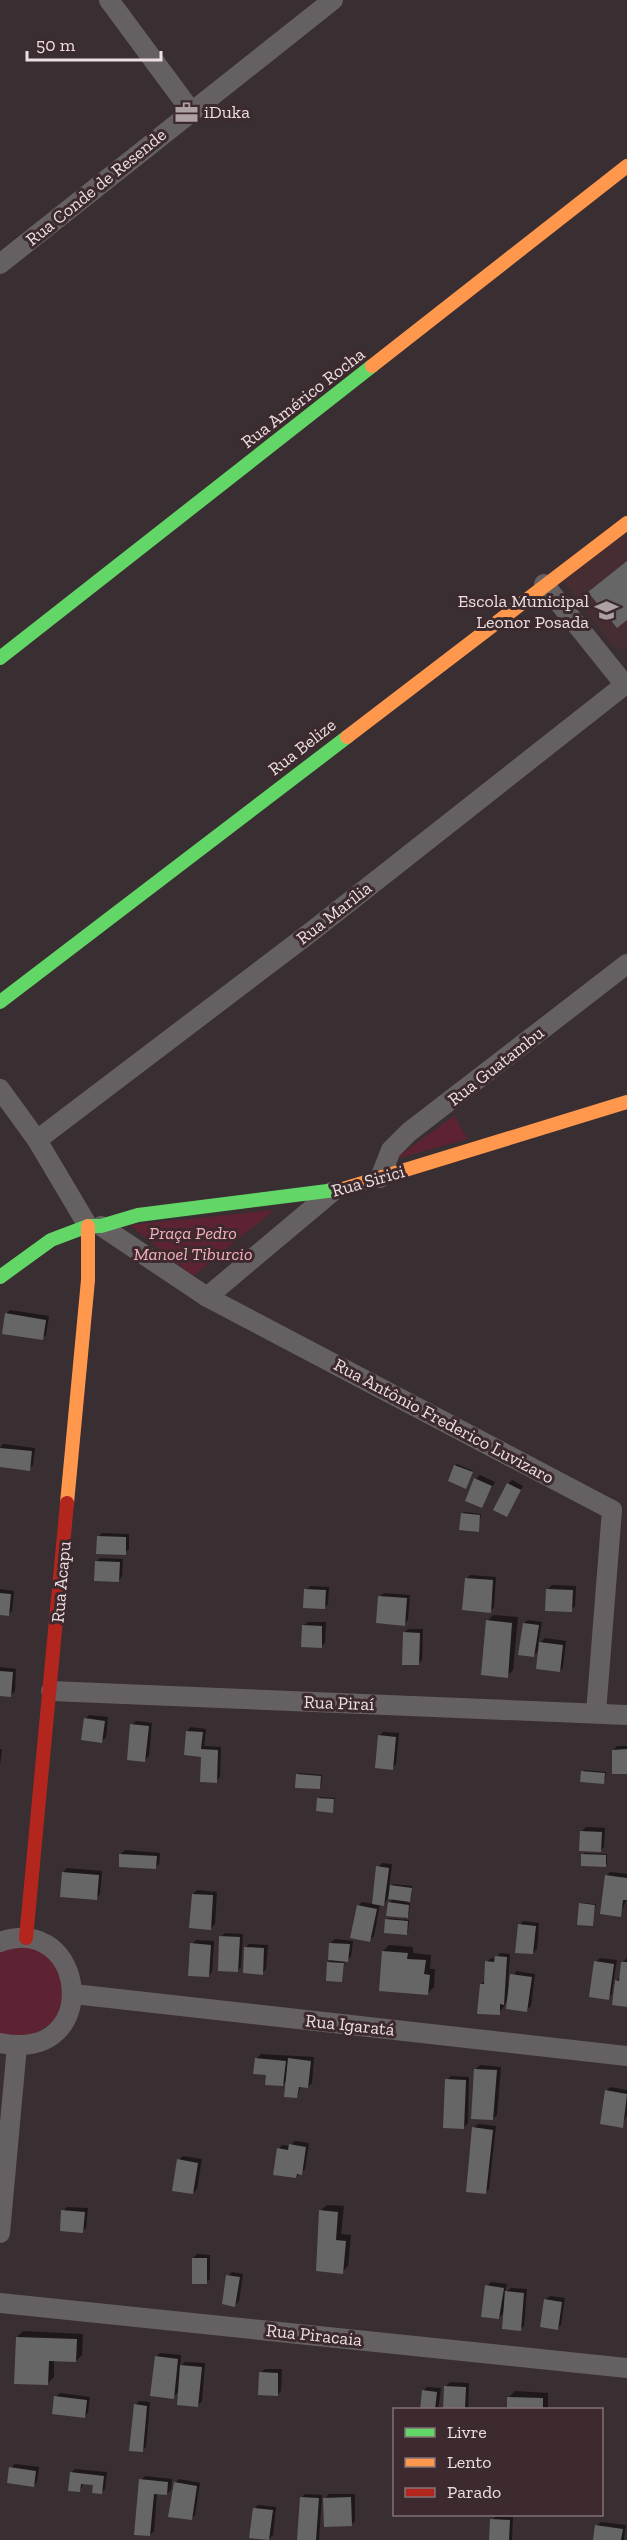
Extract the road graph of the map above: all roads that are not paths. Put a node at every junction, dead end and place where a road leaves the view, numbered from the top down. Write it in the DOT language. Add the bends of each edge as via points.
graph roads {
  1 [pos="109,0"];
  2 [pos="333,0"];
  3 [pos="191,111"];
  4 [pos="627,166"];
  5 [pos="0,264"];
  6 [pos="627,523"];
  7 [pos="544,584"];
  8 [pos="0,658"];
  9 [pos="626,684"];
  10 [pos="627,964"];
  11 [pos="0,1002"];
  12 [pos="0,1089"];
  13 [pos="627,1102"];
  14 [pos="37,1140"];
  15 [pos="380,1178"];
  16 [pos="332,1192"];
  17 [pos="95,1226"];
  18 [pos="0,1277"];
  19 [pos="207,1297"];
  20 [pos="620,1503"];
  21 [pos="51,1691"];
  22 [pos="596,1713"];
  23 [pos="627,1715"];
  24 [pos="26,1938"];
  25 [pos="0,1942"];
  26 [pos="74,1994"];
  27 [pos="8,2044"];
  28 [pos="627,2056"];
  29 [pos="0,2234"];
  30 [pos="0,2303"];
  31 [pos="627,2368"];
  1 -- 3 [label="street"];
  2 -- 3 [label="street, Rua Conde de Resende"];
  3 -- 5 [label="street, Rua Conde de Resende"];
  4 -- 8 [label="street, Rua Américo Rocha"];
  6 -- 7 [label="street, Rua Belize"];
  7 -- 9 [label="street"];
  7 -- 11 [label="street, Rua Belize"];
  9 -- 14 [label="street, Rua Marília" via="311,932"];
  10 -- 15 [label="street, Rua Guatambu" via="409,1132 391,1150"];
  12 -- 14 [label="street"];
  13 -- 15 [label="street, Rua Sirici"];
  14 -- 17 [label="street"];
  15 -- 16 [label="street, Rua Sirici"];
  16 -- 17 [label="street, Rua Sirici" via="138,1215"];
  16 -- 19 [label="street"];
  17 -- 18 [label="street, Rua Sirici" via="51,1240"];
  17 -- 19 [label="street, Rua Antônio Frederico Luvizaro"];
  17 -- 21 [label="street, Rua Acapu"];
  19 -- 20 [label="street, Rua Antônio Frederico Luvizaro"];
  20 -- 22 [label="street, Rua Antônio Frederico Luvizaro"];
  21 -- 22 [label="street, Rua Piraí"];
  21 -- 24 [label="street, Rua Acapu"];
  22 -- 23 [label="street, Rua Piraí"];
  24 -- 25 [label="street"];
  24 -- 26 [label="street" via="55,1951 72,1978"];
  26 -- 27 [label="street" via="66,2018 50,2037 34,2044"];
  26 -- 28 [label="street, Rua Igaratá"];
  27 -- 29 [label="street"];
  30 -- 31 [label="street, Rua Piracaia"];
}
